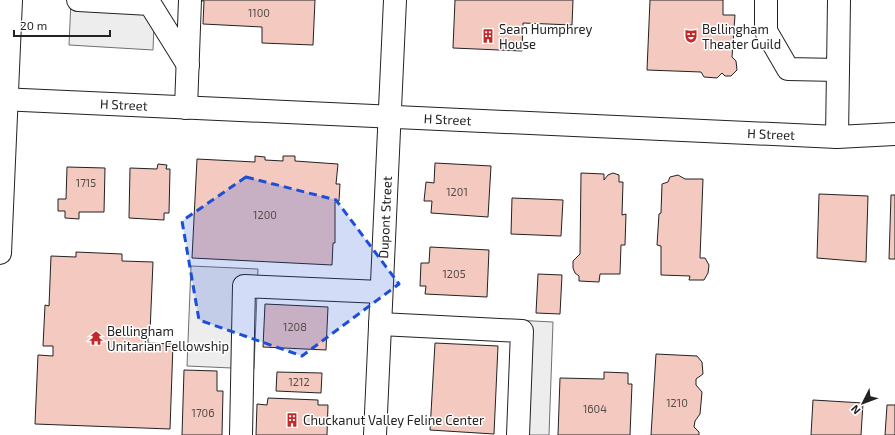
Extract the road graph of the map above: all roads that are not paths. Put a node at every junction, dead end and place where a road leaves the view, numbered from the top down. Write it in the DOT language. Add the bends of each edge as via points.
graph roads {
  1 [pos="11,0"];
  2 [pos="78,0"];
  3 [pos="190,0"];
  4 [pos="395,0"];
  5 [pos="766,0"];
  6 [pos="839,0"];
  7 [pos="188,65"];
  8 [pos="838,70"];
  9 [pos="3,100"];
  10 [pos="186,108"];
  11 [pos="390,117"];
  12 [pos="895,134"];
  13 [pos="837,137"];
  14 [pos="0,253"];
  15 [pos="381,292"];
  16 [pos="380,324"];
  17 [pos="241,435"];
  18 [pos="375,435"];
  19 [pos="518,435"];
  1 -- 9 [label="street"];
  2 -- 7 [label="street" via="150,4"];
  3 -- 7 [label="street"];
  4 -- 11 [label="street, Dupont Street"];
  5 -- 8 [label="street" via="766,31 788,69"];
  6 -- 8 [label="street"];
  7 -- 10 [label="street"];
  8 -- 13 [label="street"];
  9 -- 10 [label="street, H Street"];
  9 -- 14 [label="street"];
  10 -- 11 [label="street, H Street"];
  11 -- 13 [label="street, H Street"];
  11 -- 15 [label="street, Dupont Street"];
  12 -- 13 [label="street, H Street"];
  15 -- 16 [label="street, Dupont Street"];
  15 -- 17 [label="street" via="244,286"];
  16 -- 18 [label="street, Dupont Street"];
  16 -- 19 [label="street" via="522,331"];
}
